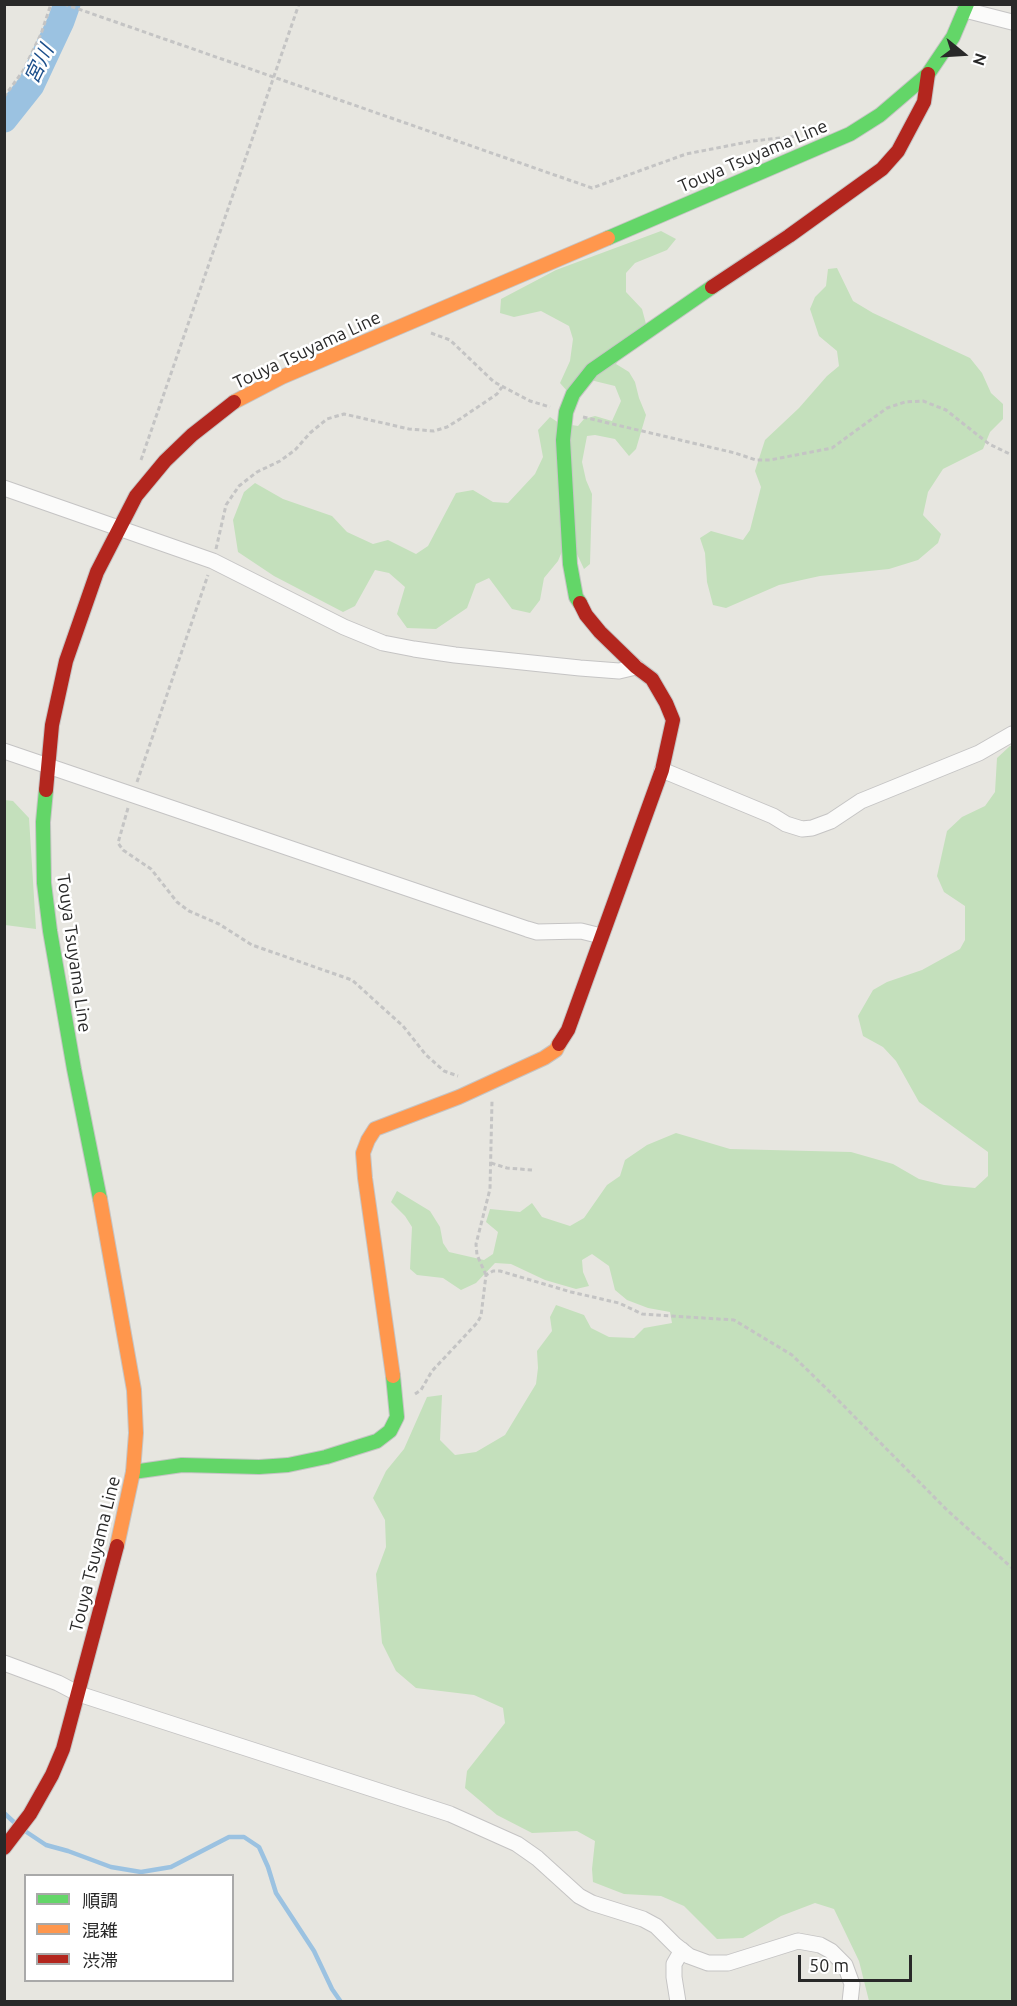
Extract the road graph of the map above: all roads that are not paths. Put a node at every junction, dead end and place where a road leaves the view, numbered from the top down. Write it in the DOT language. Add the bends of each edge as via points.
graph roads {
  1 [pos="966,7"];
  2 [pos="1012,22"];
  3 [pos="928,74"];
  4 [pos="4,488"];
  5 [pos="119,527"];
  6 [pos="636,667"];
  7 [pos="1012,734"];
  8 [pos="4,751"];
  9 [pos="47,766"];
  10 [pos="663,770"];
  11 [pos="601,936"];
  12 [pos="133,1472"];
  13 [pos="4,1663"];
  14 [pos="79,1694"];
  15 [pos="4,1848"];
  16 [pos="681,1950"];
  17 [pos="678,2001"];
  18 [pos="850,2001"];
  1 -- 2 [label="street"];
  1 -- 3 [label="main road, Touya Tsuyama Line" via="953,37"];
  3 -- 5 [label="main road, Touya Tsuyama Line" via="880,115 850,134 282,377 229,405 165,461 136,496"];
  3 -- 6 [label="main road" via="924,102 898,151 882,169 592,370 573,394 566,412 563,440 570,564 576,597 586,615"];
  4 -- 5 [label="street"];
  5 -- 6 [label="street" via="213,561 344,627 383,642 580,668 619,671"];
  5 -- 9 [label="main road, Touya Tsuyama Line" via="97,572 66,661"];
  6 -- 10 [label="main road" via="657,687 673,720"];
  7 -- 10 [label="street" via="979,753 861,801 831,821 812,828 786,824"];
  8 -- 9 [label="street"];
  9 -- 11 [label="street" via="527,929 580,931"];
  9 -- 12 [label="main road, Touya Tsuyama Line" via="44,884 134,1390"];
  10 -- 11 [label="main road"];
  11 -- 12 [label="main road" via="568,1030 556,1050 484,1085 375,1129 368,1140 363,1153 365,1178 397,1402 397,1417 390,1431 376,1441 327,1458 288,1466 182,1465"];
  12 -- 14 [label="main road, Touya Tsuyama Line"];
  13 -- 14 [label="street"];
  14 -- 15 [label="main road, Touya Tsuyama Line" via="52,1775 30,1814"];
  14 -- 16 [label="street" via="450,1814 517,1844 579,1896 643,1919"];
  16 -- 17 [label="street" via="674,1971"];
  16 -- 18 [label="street" via="708,1963 728,1963 798,1941 820,1945 844,1965 852,1984"];
}
